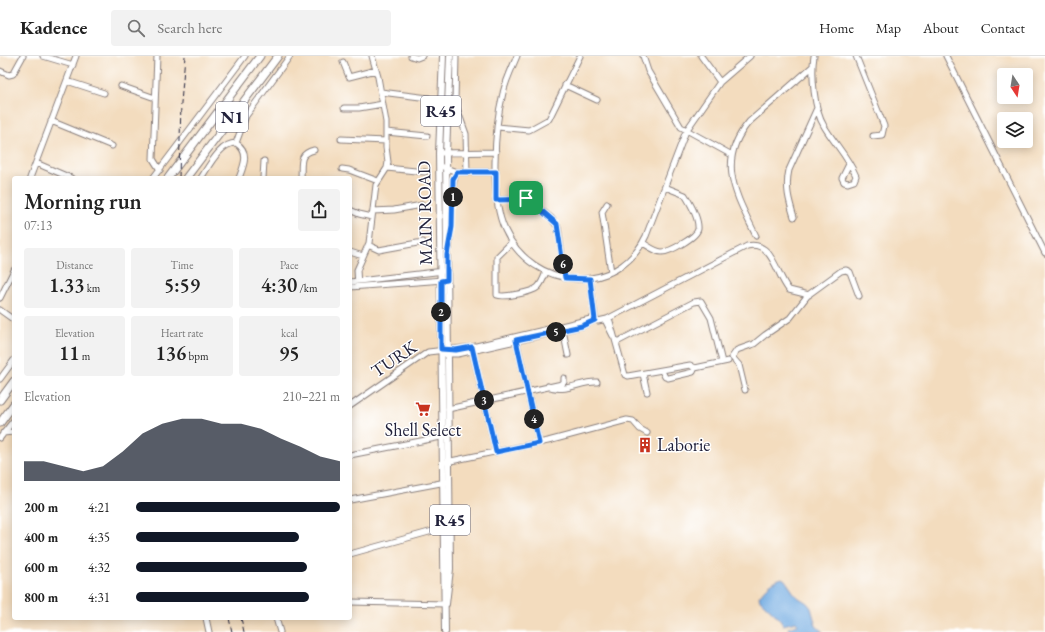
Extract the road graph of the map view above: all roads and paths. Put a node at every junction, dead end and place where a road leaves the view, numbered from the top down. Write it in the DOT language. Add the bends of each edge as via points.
graph roads {
  1 [pos="23,56"];
  2 [pos="43,56"];
  3 [pos="76,56"];
  4 [pos="157,56"];
  5 [pos="245,56"];
  6 [pos="260,56"];
  7 [pos="278,56"];
  8 [pos="290,56"];
  9 [pos="372,56"];
  10 [pos="411,56"];
  11 [pos="422,56"];
  12 [pos="443,56"];
  13 [pos="450,56"];
  14 [pos="456,56"];
  15 [pos="517,56"];
  16 [pos="580,56"];
  17 [pos="643,56"];
  18 [pos="701,56"];
  19 [pos="750,56"];
  20 [pos="814,56"];
  21 [pos="856,56"];
  22 [pos="946,56"];
  23 [pos="56,58"];
  24 [pos="343,62"];
  25 [pos="73,65"];
  26 [pos="812,67"];
  27 [pos="376,70"];
  28 [pos="0,71"];
  29 [pos="67,81"];
  30 [pos="720,82"];
  31 [pos="121,86"];
  32 [pos="565,86"];
  33 [pos="381,92"];
  34 [pos="104,93"];
  35 [pos="155,98"];
  36 [pos="428,98"];
  37 [pos="597,100"];
  38 [pos="383,104"];
  39 [pos="344,108"];
  40 [pos="817,108"];
  41 [pos="51,121"];
  42 [pos="498,127"];
  43 [pos="686,131"];
  44 [pos="386,132"];
  45 [pos="427,136"];
  46 [pos="872,136"];
  47 [pos="341,139"];
  48 [pos="386,141"];
  49 [pos="236,143"];
  50 [pos="112,146"];
  51 [pos="314,150"];
  52 [pos="467,152"];
  53 [pos="496,152"];
  54 [pos="439,153"];
  55 [pos="446,153"];
  56 [pos="732,155"];
  57 [pos="264,161"];
  58 [pos="36,163"];
  59 [pos="849,164"];
  60 [pos="443,166"];
  61 [pos="387,168"];
  62 [pos="342,169"];
  63 [pos="160,170"];
  64 [pos="425,172"];
  65 [pos="457,172"];
  66 [pos="467,172"];
  67 [pos="496,172"];
  68 [pos="31,176"];
  69 [pos="66,176"];
  70 [pos="155,176"];
  71 [pos="170,176"];
  72 [pos="188,176"];
  73 [pos="202,176"];
  74 [pos="239,176"];
  75 [pos="263,176"];
  76 [pos="301,176"];
  77 [pos="378,181"];
  78 [pos="664,187"];
  79 [pos="496,200"];
  80 [pos="607,204"];
  81 [pos="422,205"];
  82 [pos="373,210"];
  83 [pos="352,211"];
  84 [pos="372,217"];
  85 [pos="794,217"];
  86 [pos="756,236"];
  87 [pos="423,242"];
  88 [pos="511,243"];
  89 [pos="643,243"];
  90 [pos="368,245"];
  91 [pos="352,253"];
  92 [pos="1045,253"];
  93 [pos="447,255"];
  94 [pos="363,256"];
  95 [pos="444,271"];
  96 [pos="546,272"];
  97 [pos="611,272"];
  98 [pos="12,274"];
  99 [pos="565,278"];
  100 [pos="590,279"];
  101 [pos="444,280"];
  102 [pos="352,283"];
  103 [pos="357,284"];
  104 [pos="352,286"];
  105 [pos="809,295"];
  106 [pos="859,296"];
  107 [pos="0,298"];
  108 [pos="0,310"];
  109 [pos="12,319"];
  110 [pos="595,319"];
  111 [pos="607,319"];
  112 [pos="561,329"];
  113 [pos="516,338"];
  114 [pos="617,342"];
  115 [pos="472,349"];
  116 [pos="442,352"];
  117 [pos="568,355"];
  118 [pos="728,361"];
  119 [pos="722,362"];
  120 [pos="12,363"];
  121 [pos="695,368"];
  122 [pos="662,371"];
  123 [pos="643,374"];
  124 [pos="564,378"];
  125 [pos="0,379"];
  126 [pos="597,382"];
  127 [pos="12,384"];
  128 [pos="548,386"];
  129 [pos="745,390"];
  130 [pos="527,391"];
  131 [pos="647,392"];
  132 [pos="0,400"];
  133 [pos="484,401"];
  134 [pos="352,405"];
  135 [pos="12,407"];
  136 [pos="448,409"];
  137 [pos="0,423"];
  138 [pos="12,423"];
  139 [pos="12,433"];
  140 [pos="647,433"];
  141 [pos="2,436"];
  142 [pos="446,436"];
  143 [pos="539,443"];
  144 [pos="496,452"];
  145 [pos="352,455"];
  146 [pos="446,462"];
  147 [pos="446,482"];
  148 [pos="352,500"];
  149 [pos="447,527"];
  150 [pos="352,553"];
  151 [pos="352,602"];
  152 [pos="445,606"];
  153 [pos="206,620"];
  154 [pos="277,620"];
  155 [pos="209,632"];
  156 [pos="280,632"];
  157 [pos="445,632"];
  1 -- 28 [label="street" via="13,74"];
  2 -- 23 [label="street"];
  3 -- 25 [label="street"];
  4 -- 35 [label="street"];
  5 -- 63 [label="street"];
  6 -- 71 [label="highway, N1"];
  7 -- 72 [label="highway, N1"];
  8 -- 49 [label="street" via="246,116"];
  9 -- 27 [label="street"];
  10 -- 11 [label="street"];
  12 -- 54 [label="main road, MAIN ROAD / R45"];
  13 -- 55 [label="main road, MAIN ROAD / R45"];
  14 -- 52 [label="street" via="455,103 466,134"];
  15 -- 42 [label="street" via="503,93"];
  16 -- 32 [label="street"];
  17 -- 43 [label="street" via="648,71"];
  18 -- 30 [label="street"];
  19 -- 30 [label="street"];
  20 -- 26 [label="street"];
  21 -- 46 [label="street" via="884,126 882,135"];
  22 -- 92 [label="street"];
  23 -- 25 [label="street"];
  24 -- 27 [label="street" via="349,77"];
  25 -- 29 [label="street"];
  26 -- 40 [label="street"];
  26 -- 56 [label="street" via="749,122 738,138"];
  27 -- 33 [label="street"];
  29 -- 34 [label="street"];
  29 -- 41 [label="street"];
  30 -- 43 [label="street"];
  31 -- 35 [label="street"];
  32 -- 37 [label="street"];
  32 -- 42 [label="street" via="551,117 546,121 530,130"];
  33 -- 36 [label="street"];
  33 -- 38 [label="street"];
  35 -- 63 [label="street" via="153,159"];
  38 -- 39 [label="street"];
  38 -- 44 [label="street"];
  40 -- 59 [label="street" via="824,126"];
  40 -- 85 [label="street" via="787,179 786,189"];
  41 -- 50 [label="street"];
  41 -- 58 [label="street"];
  42 -- 53 [label="street"];
  43 -- 56 [label="street"];
  43 -- 78 [label="street"];
  44 -- 45 [label="street"];
  44 -- 48 [label="street"];
  47 -- 48 [label="street"];
  48 -- 61 [label="street"];
  49 -- 73 [label="street" via="228,144"];
  49 -- 74 [label="street" via="243,147 245,152"];
  51 -- 76 [label="street" via="303,155"];
  52 -- 53 [label="street"];
  52 -- 55 [label="street"];
  52 -- 66 [label="street"];
  53 -- 67 [label="street"];
  54 -- 55 [label="street"];
  54 -- 60 [label="main road, MAIN ROAD / R45"];
  55 -- 60 [label="main road, MAIN ROAD / R45"];
  56 -- 86 [label="street" via="733,187"];
  57 -- 75 [label="street"];
  58 -- 68 [label="street"];
  58 -- 69 [label="street"];
  60 -- 65 [label="street"];
  60 -- 93 [label="main road, MAIN ROAD / R45"];
  60 -- 95 [label="main road, MAIN ROAD / R45"];
  61 -- 64 [label="street"];
  61 -- 77 [label="street"];
  62 -- 77 [label="street"];
  63 -- 70 [label="street"];
  65 -- 66 [label="street"];
  65 -- 93 [label="street, MAIN ROAD" via="453,179 452,227"];
  66 -- 67 [label="street"];
  67 -- 79 [label="street"];
  77 -- 82 [label="street"];
  78 -- 89 [label="street"];
  78 -- 89 [label="street" via="685,195 698,223 697,231 692,237 664,252"];
  79 -- 88 [label="street"];
  79 -- 99 [label="street" via="528,199 555,221"];
  80 -- 97 [label="street" via="602,212"];
  81 -- 82 [label="street" via="403,209"];
  82 -- 84 [label="street"];
  83 -- 84 [label="street"];
  84 -- 90 [label="street"];
  87 -- 90 [label="street" via="382,250"];
  88 -- 96 [label="street" via="528,261"];
  88 -- 96 [label="street" via="497,257 498,295 505,296 535,289 541,284"];
  89 -- 97 [label="street" via="626,263"];
  90 -- 94 [label="street"];
  91 -- 94 [label="street"];
  93 -- 95 [label="main road, MAIN ROAD / R45"];
  94 -- 103 [label="street" via="357,270"];
  95 -- 101 [label="main road, MAIN ROAD / R45"];
  95 -- 103 [label="street"];
  96 -- 99 [label="street"];
  97 -- 100 [label="street"];
  98 -- 107 [label="street"];
  99 -- 100 [label="street"];
  100 -- 110 [label="street"];
  101 -- 103 [label="street"];
  101 -- 116 [label="main road, MAIN ROAD / R45"];
  102 -- 103 [label="street"];
  103 -- 104 [label="street"];
  105 -- 106 [label="street" via="832,276 846,270 850,272"];
  105 -- 111 [label="street" via="789,290 766,250 753,245"];
  105 -- 129 [label="street" via="790,318 754,344 739,348 732,354 739,366"];
  108 -- 109 [label="street"];
  110 -- 111 [label="street"];
  110 -- 112 [label="street, TURK" via="586,325"];
  111 -- 114 [label="street"];
  112 -- 113 [label="street, TURK"];
  112 -- 117 [label="street"];
  113 -- 115 [label="street, TURK"];
  113 -- 130 [label="street"];
  114 -- 119 [label="street" via="694,302 701,301 711,318"];
  114 -- 123 [label="street" via="625,375"];
  115 -- 116 [label="street, TURK"];
  115 -- 133 [label="street"];
  116 -- 134 [label="street, TURK" via="428,352"];
  116 -- 136 [label="main road, MAIN ROAD / R45"];
  116 -- 142 [label="main road, MAIN ROAD / R45"];
  118 -- 119 [label="street"];
  119 -- 121 [label="street"];
  120 -- 125 [label="street"];
  121 -- 122 [label="street" via="690,365"];
  121 -- 122 [label="street" via="693,372 668,378"];
  122 -- 123 [label="street"];
  123 -- 131 [label="street"];
  124 -- 128 [label="street" via="563,383"];
  126 -- 128 [label="street" via="556,389"];
  127 -- 132 [label="highway"];
  128 -- 130 [label="street"];
  130 -- 133 [label="street"];
  130 -- 143 [label="street"];
  133 -- 136 [label="street"];
  133 -- 144 [label="street"];
  135 -- 137 [label="highway"];
  136 -- 142 [label="main road, MAIN ROAD / R45"];
  138 -- 141 [label="street"];
  139 -- 141 [label="street"];
  140 -- 143 [label="street" via="633,421 627,420"];
  142 -- 145 [label="street"];
  142 -- 146 [label="main road, MAIN ROAD / R45"];
  143 -- 144 [label="street"];
  144 -- 146 [label="street"];
  146 -- 147 [label="main road, MAIN ROAD / R45"];
  147 -- 148 [label="street"];
  147 -- 149 [label="main road, MAIN ROAD / R45"];
  149 -- 150 [label="street"];
  149 -- 152 [label="main road, MAIN ROAD / R45" via="450,579"];
  151 -- 152 [label="street"];
  152 -- 157 [label="main road, MAIN ROAD / R45"];
  153 -- 155 [label="street"];
  154 -- 156 [label="street"];
}
